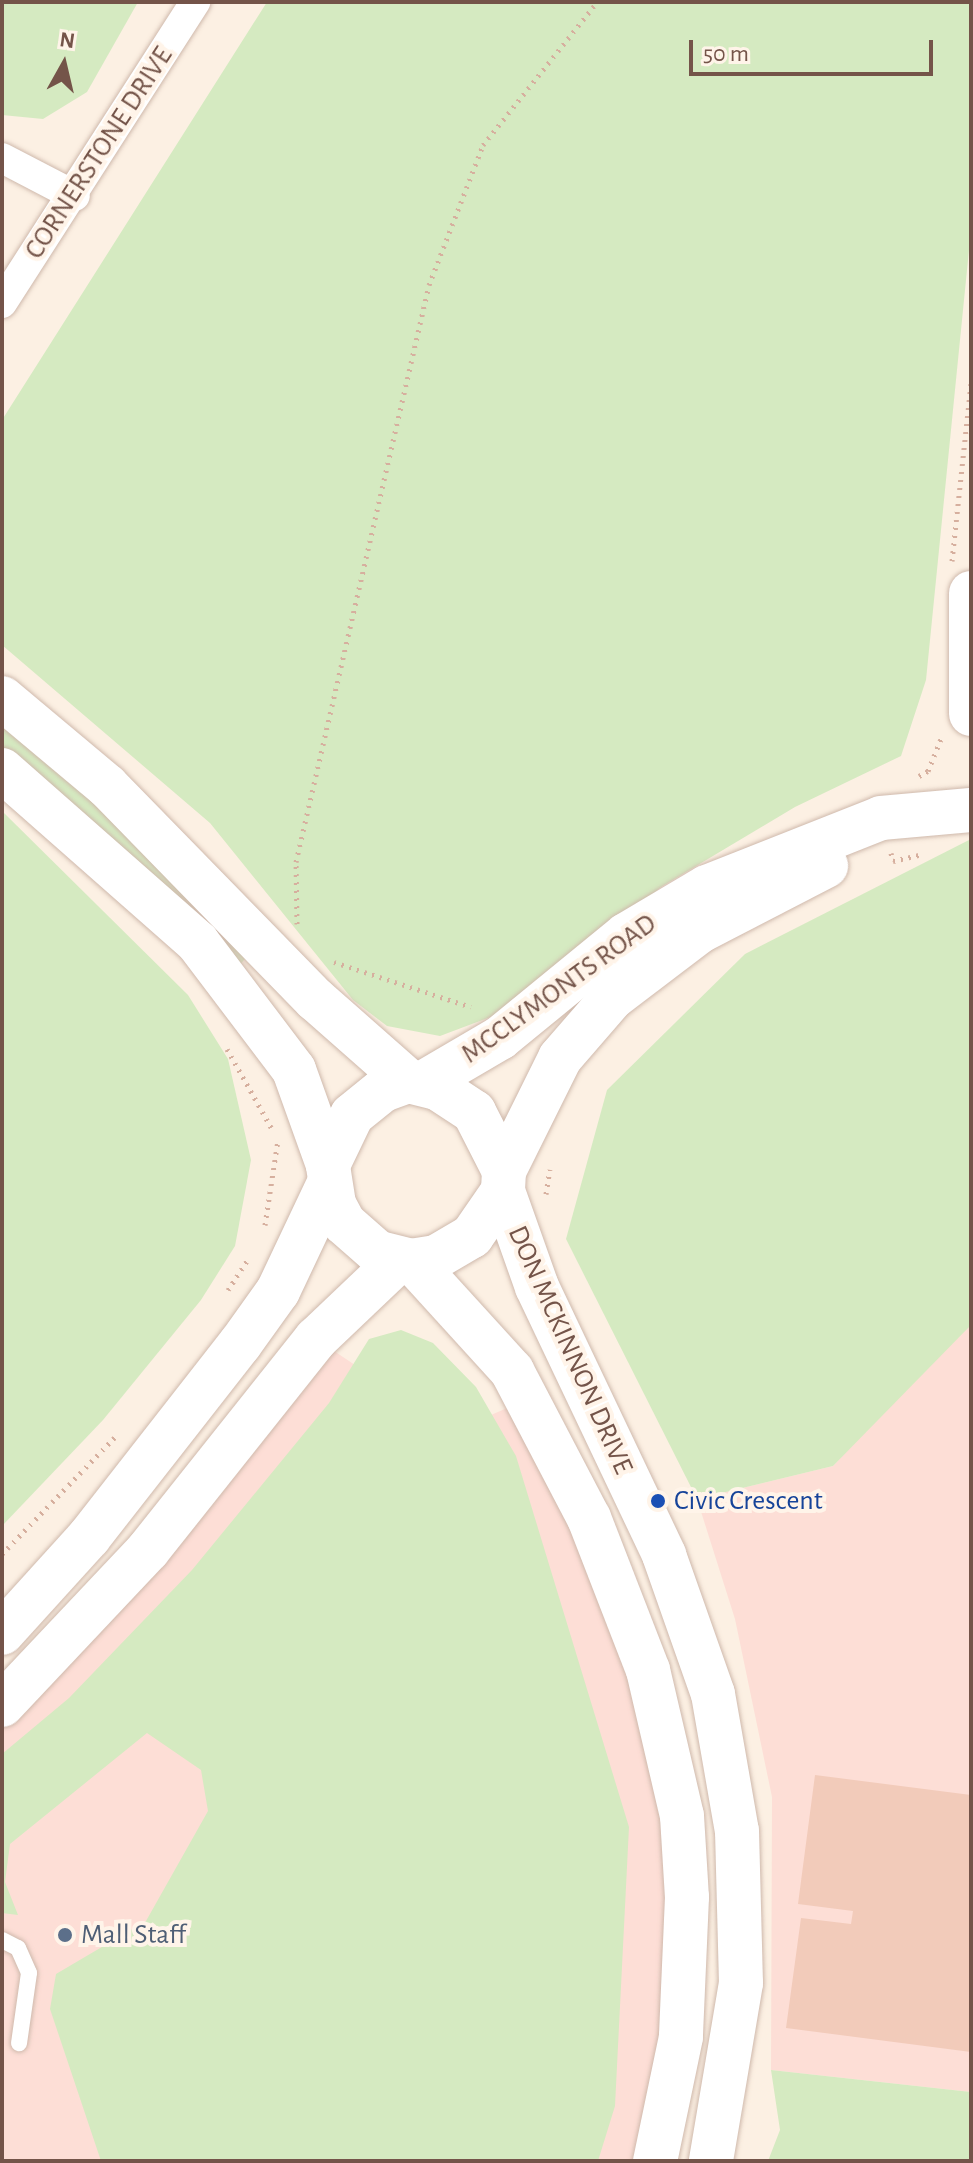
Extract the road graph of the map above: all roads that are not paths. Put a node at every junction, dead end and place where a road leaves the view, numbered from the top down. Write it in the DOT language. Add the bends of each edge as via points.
graph roads {
  1 [pos="195,2"];
  2 [pos="2,158"];
  3 [pos="75,196"];
  4 [pos="2,303"];
  5 [pos="960,584"];
  6 [pos="2,698"];
  7 [pos="957,722"];
  8 [pos="2,770"];
  9 [pos="968,811"];
  10 [pos="416,1082"];
  11 [pos="328,1174"];
  12 [pos="503,1181"];
  13 [pos="406,1260"];
  14 [pos="2,1633"];
  15 [pos="2,1705"];
  16 [pos="2,1940"];
  17 [pos="19,2043"];
  18 [pos="655,2161"];
  19 [pos="711,2161"];
  1 -- 3 [label="street, CORNERSTONE DRIVE"];
  2 -- 3 [label="street"];
  3 -- 4 [label="street, CORNERSTONE DRIVE"];
  5 -- 7 [label="main road"];
  6 -- 10 [label="main road" via="139,816 315,999"];
  8 -- 11 [label="main road" via="198,943 294,1070"];
  9 -- 10 [label="main road, MCCLYMONTS ROAD" via="881,818 707,887 626,935 500,1038"];
  9 -- 12 [label="main road, MCCLYMONTS ROAD" via="801,876 700,931 635,977 560,1058"];
  10 -- 11 [label="main road" via="383,1090 352,1115"];
  10 -- 12 [label="main road" via="474,1112"];
  11 -- 13 [label="main road" via="339,1214 361,1241"];
  11 -- 14 [label="main road" via="278,1291 89,1537"];
  12 -- 13 [label="main road" via="456,1249"];
  12 -- 19 [label="main road, DON MCKINNON DRIVE" via="537,1287 664,1555 713,1694 737,1831 741,1983"];
  13 -- 15 [label="main road" via="316,1339 148,1550"];
  13 -- 18 [label="main road, DON MCKINNON DRIVE" via="518,1380 589,1518 648,1670 682,1816 687,1897 681,2037"];
  16 -- 17 [label="lane" via="18,1948 29,1973"];
}
